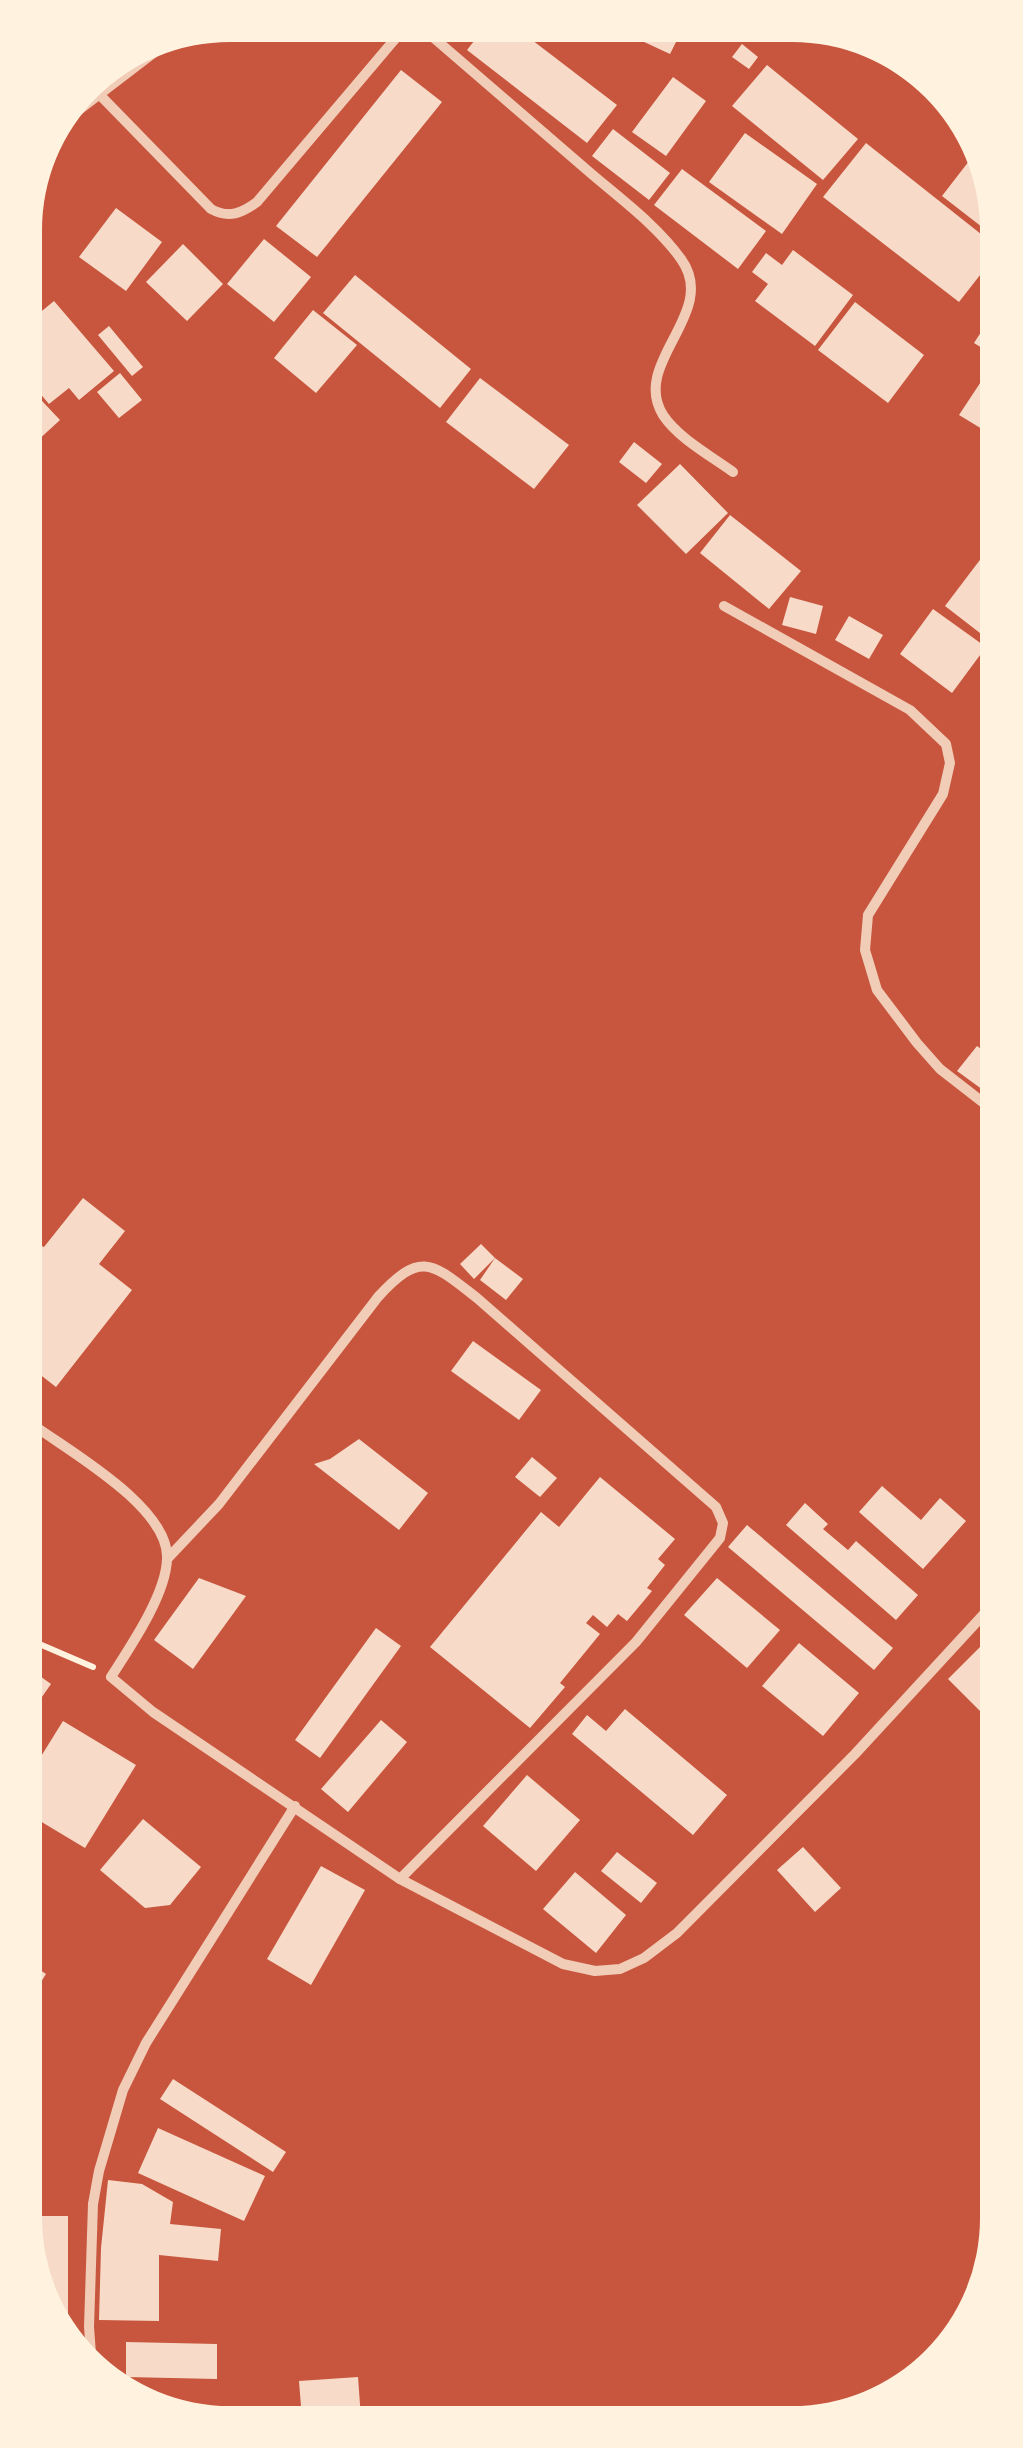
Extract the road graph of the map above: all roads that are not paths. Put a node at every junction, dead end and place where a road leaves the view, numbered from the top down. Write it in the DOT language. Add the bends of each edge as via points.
graph roads {
  1 [pos="392,43"];
  2 [pos="439,43"];
  3 [pos="100,95"];
  4 [pos="734,472"];
  5 [pos="724,606"];
  6 [pos="980,1101"];
  7 [pos="42,1432"];
  8 [pos="168,1558"];
  9 [pos="980,1618"];
  10 [pos="295,1806"];
  11 [pos="400,1879"];
  12 [pos="91,2344"];
  1 -- 3 [label="street" via="241,214 211,209"];
  2 -- 4 [label="street" via="682,260 690,298 659,366 655,398 665,418"];
  5 -- 6 [label="street" via="910,710 946,744 950,763 943,794 868,915 866,950 877,990 917,1043"];
  7 -- 8 [label="street" via="144,1508"];
  8 -- 10 [label="street" via="160,1588 111,1677"];
  8 -- 11 [label="street" via="219,1504 378,1297 414,1266 434,1268 477,1298 716,1507 720,1538 636,1642"];
  9 -- 11 [label="street" via="677,1934 620,1969 564,1964"];
  10 -- 11 [label="street"];
  10 -- 12 [label="street" via="123,2090 93,2204"];
}
